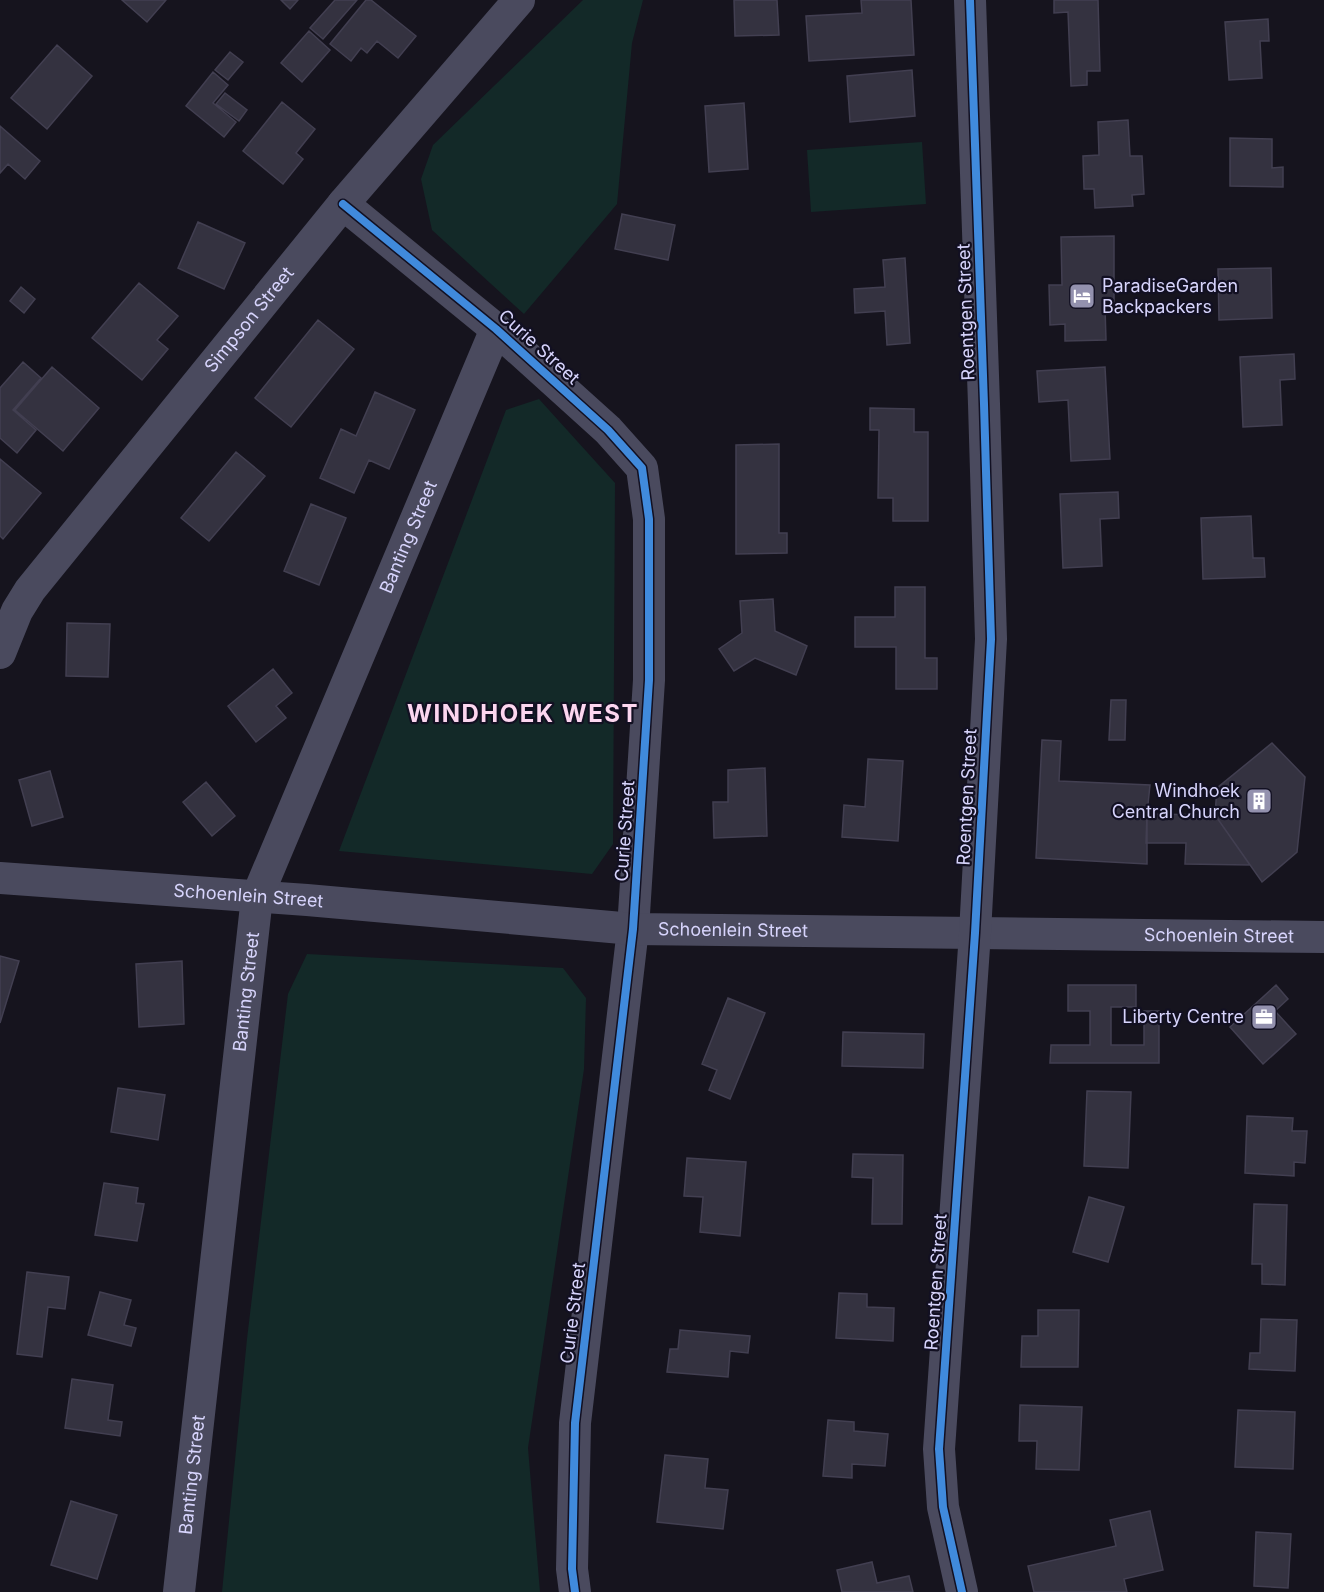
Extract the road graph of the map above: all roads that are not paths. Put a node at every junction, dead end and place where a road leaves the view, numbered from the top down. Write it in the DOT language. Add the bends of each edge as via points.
graph roads {
  1 [pos="519,0"];
  2 [pos="970,0"];
  3 [pos="343,204"];
  4 [pos="496,329"];
  5 [pos="0,653"];
  6 [pos="0,878"];
  7 [pos="257,897"];
  8 [pos="633,929"];
  9 [pos="975,933"];
  10 [pos="1324,937"];
  11 [pos="179,1592"];
  12 [pos="575,1592"];
  13 [pos="962,1592"];
  1 -- 3 [label="street, Simpson Street"];
  2 -- 9 [label="street, Roentgen Street" via="991,639"];
  3 -- 4 [label="street, Curie Street"];
  3 -- 5 [label="street, Simpson Street" via="30,590"];
  4 -- 7 [label="street, Banting Street"];
  4 -- 8 [label="street, Curie Street" via="608,430 642,468 649,519 649,680"];
  6 -- 7 [label="street, Schoenlein Street"];
  7 -- 8 [label="street, Schoenlein Street"];
  7 -- 11 [label="street, Banting Street"];
  8 -- 9 [label="street, Schoenlein Street"];
  8 -- 12 [label="street, Curie Street" via="575,1423"];
  9 -- 10 [label="street, Schoenlein Street"];
  9 -- 13 [label="street, Roentgen Street" via="939,1449 943,1507"];
}
